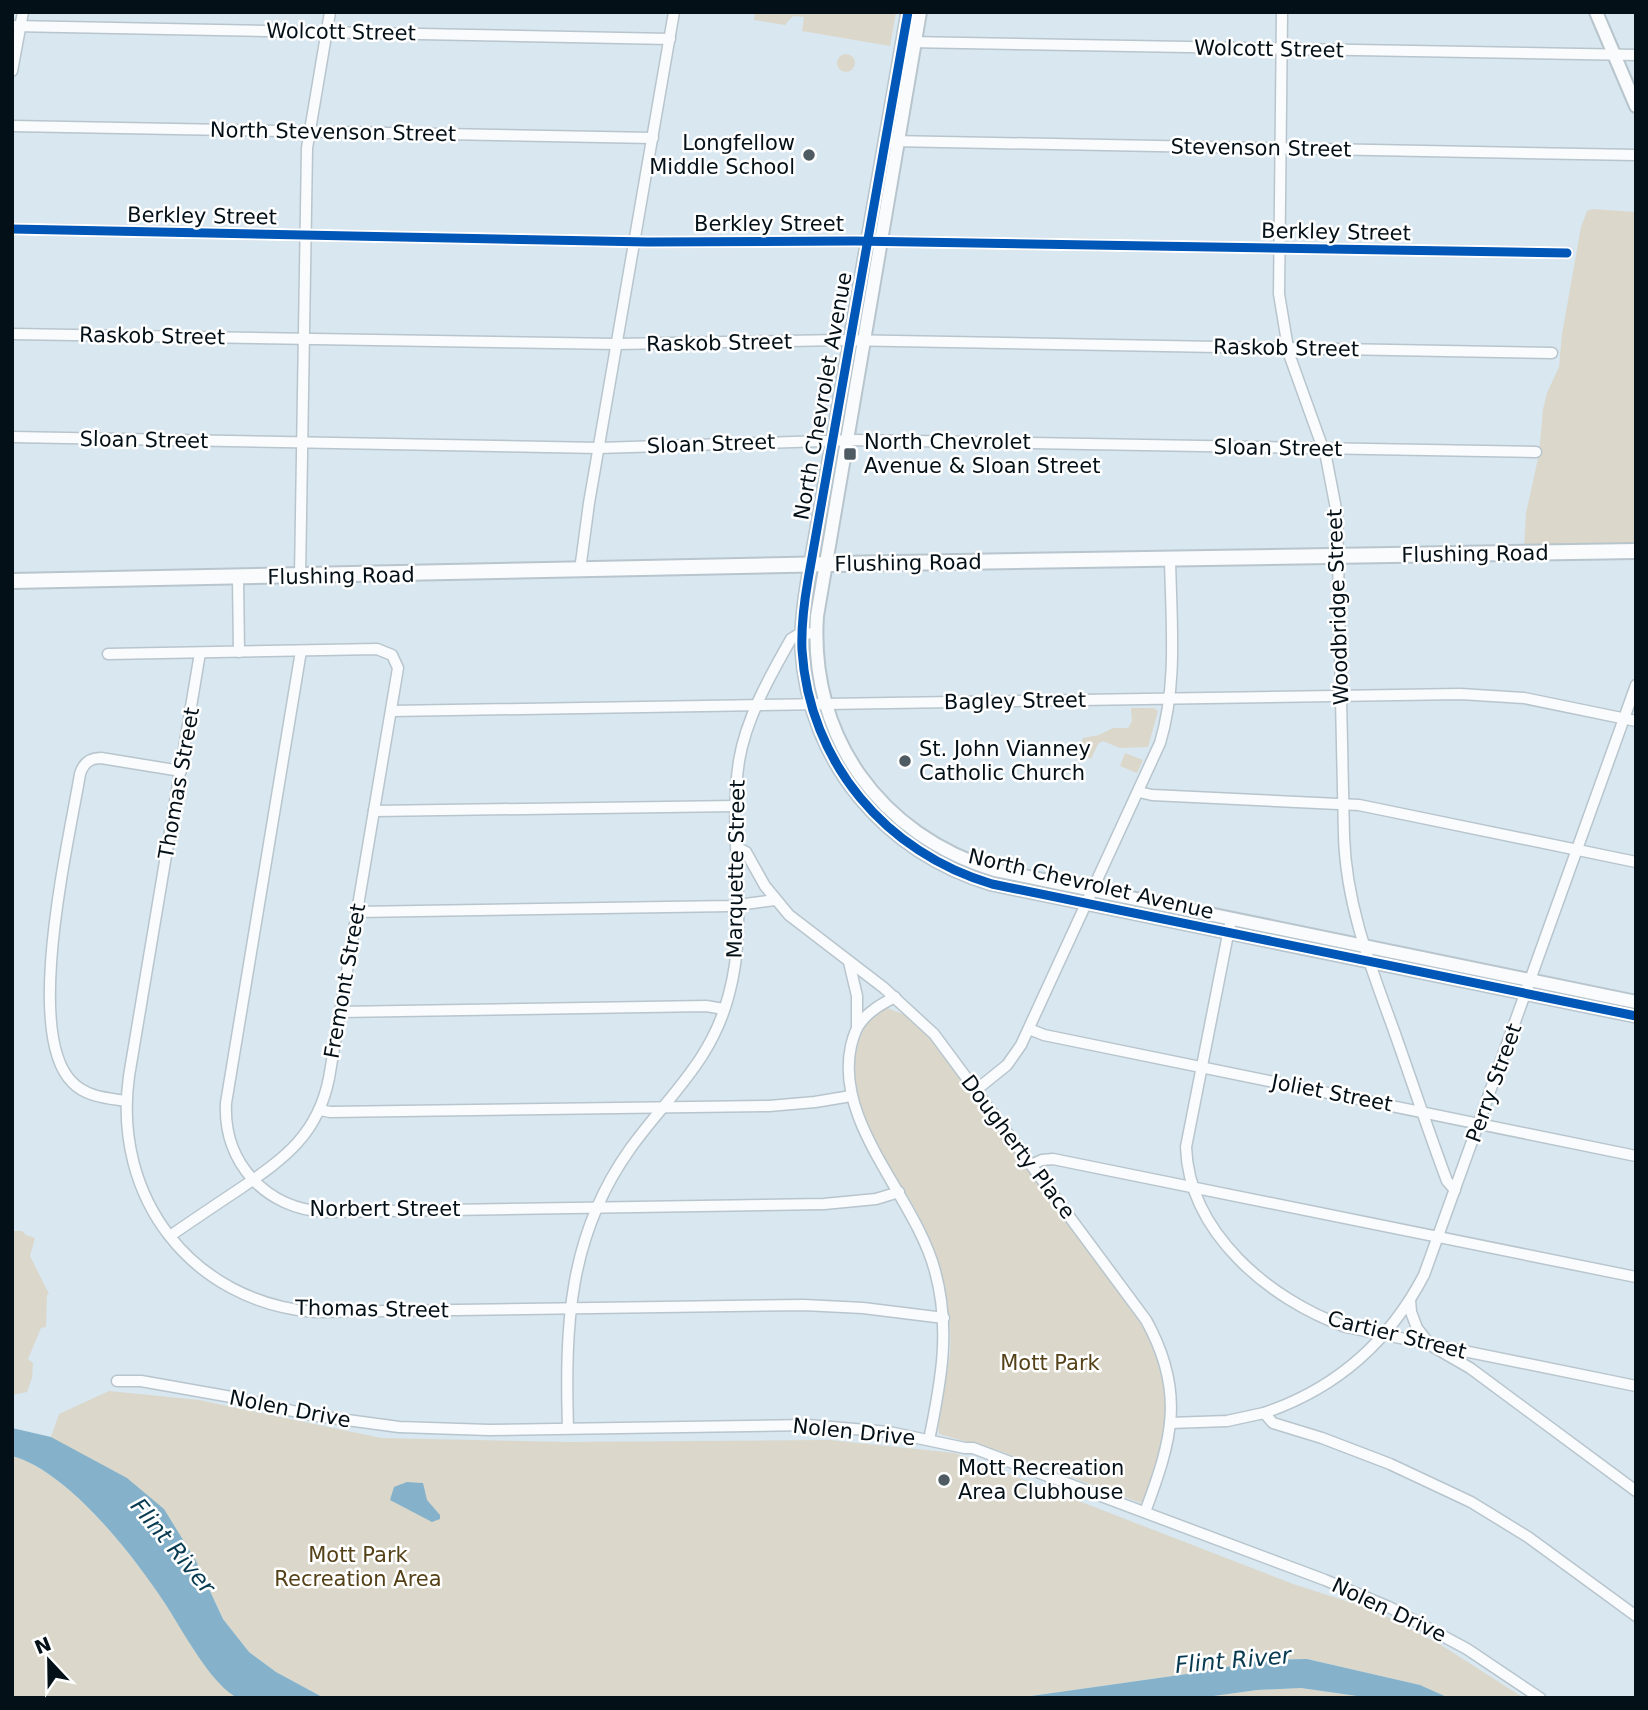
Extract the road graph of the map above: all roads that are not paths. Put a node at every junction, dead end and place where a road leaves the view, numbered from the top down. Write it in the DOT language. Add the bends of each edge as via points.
graph roads {
  1 [pos="23,12"];
  2 [pos="330,12"];
  3 [pos="674,12"];
  4 [pos="908,12"];
  5 [pos="920,12"];
  6 [pos="1282,12"];
  7 [pos="1596,12"];
  8 [pos="16,26"];
  9 [pos="327,32"];
  10 [pos="670,39"];
  11 [pos="909,42"];
  12 [pos="1282,49"];
  13 [pos="1614,55"];
  14 [pos="1636,55"];
  15 [pos="12,71"];
  16 [pos="1636,106"];
  17 [pos="12,126"];
  18 [pos="310,131"];
  19 [pos="653,138"];
  20 [pos="891,141"];
  21 [pos="1280,148"];
  22 [pos="1636,155"];
  23 [pos="12,229"];
  24 [pos="306,235"];
  25 [pos="635,241"];
  26 [pos="874,241"];
  27 [pos="1278,248"];
  28 [pos="1567,253"];
  29 [pos="12,334"];
  30 [pos="304,339"];
  31 [pos="857,341"];
  32 [pos="617,344"];
  33 [pos="1287,348"];
  34 [pos="1552,353"];
  35 [pos="12,438"];
  36 [pos="839,440"];
  37 [pos="302,442"];
  38 [pos="599,448"];
  39 [pos="1324,449"];
  40 [pos="1536,452"];
  41 [pos="1636,551"];
  42 [pos="1339,556"];
  43 [pos="1170,558"];
  44 [pos="818,564"];
  45 [pos="580,570"];
  46 [pos="300,577"];
  47 [pos="238,578"];
  48 [pos="12,581"];
  49 [pos="816,633"];
  50 [pos="802,634"];
  51 [pos="301,651"];
  52 [pos="239,652"];
  53 [pos="108,653"];
  54 [pos="200,653"];
  55 [pos="1636,685"];
  56 [pos="1341,695"];
  57 [pos="1170,699"];
  58 [pos="825,704"];
  59 [pos="811,705"];
  60 [pos="757,706"];
  61 [pos="392,711"];
  62 [pos="1624,718"];
  63 [pos="1636,721"];
  64 [pos="181,771"];
  65 [pos="1139,792"];
  66 [pos="1343,804"];
  67 [pos="736,806"];
  68 [pos="374,811"];
  69 [pos="928,841"];
  70 [pos="738,848"];
  71 [pos="1577,850"];
  72 [pos="921,853"];
  73 [pos="1636,862"];
  74 [pos="1093,891"];
  75 [pos="775,900"];
  76 [pos="1087,903"];
  77 [pos="738,905"];
  78 [pos="357,912"];
  79 [pos="1231,919"];
  80 [pos="1228,932"];
  81 [pos="1363,946"];
  82 [pos="848,961"];
  83 [pos="1368,961"];
  84 [pos="1531,980"];
  85 [pos="1526,993"];
  86 [pos="895,997"];
  87 [pos="1636,1002"];
  88 [pos="724,1009"];
  89 [pos="340,1012"];
  90 [pos="1636,1016"];
  91 [pos="857,1027"];
  92 [pos="1029,1029"];
  93 [pos="1201,1067"];
  94 [pos="976,1090"];
  95 [pos="851,1096"];
  96 [pos="126,1101"];
  97 [pos="664,1107"];
  98 [pos="320,1110"];
  99 [pos="1423,1112"];
  100 [pos="1479,1124"];
  101 [pos="1636,1156"];
  102 [pos="1031,1165"];
  103 [pos="252,1180"];
  104 [pos="1194,1188"];
  105 [pos="1455,1190"];
  106 [pos="899,1192"];
  107 [pos="598,1208"];
  108 [pos="170,1236"];
  109 [pos="1439,1238"];
  110 [pos="1636,1278"];
  111 [pos="1410,1300"];
  112 [pos="569,1308"];
  113 [pos="944,1318"];
  114 [pos="1383,1336"];
  115 [pos="1430,1345"];
  116 [pos="117,1381"];
  117 [pos="1636,1386"];
  118 [pos="1264,1413"];
  119 [pos="1170,1423"];
  120 [pos="568,1428"];
  121 [pos="929,1440"];
  122 [pos="1636,1492"];
  123 [pos="1145,1512"];
  124 [pos="1636,1616"];
  125 [pos="1540,1698"];
  1 -- 8 [label="street"];
  2 -- 9 [label="street"];
  3 -- 10 [label="street"];
  4 -- 11 [label="street, North Chevrolet Avenue"];
  5 -- 11 [label="street, North Chevrolet Avenue"];
  6 -- 12 [label="street, Woodbridge Street"];
  7 -- 13 [label="street"];
  8 -- 9 [label="street, Wolcott Street"];
  8 -- 15 [label="street"];
  9 -- 10 [label="street, Wolcott Street"];
  9 -- 18 [label="street"];
  10 -- 19 [label="street"];
  11 -- 12 [label="street, Wolcott Street"];
  11 -- 20 [label="street, North Chevrolet Avenue"];
  12 -- 13 [label="street, Wolcott Street"];
  12 -- 21 [label="street, Woodbridge Street"];
  13 -- 14 [label="street, Wolcott Street"];
  13 -- 16 [label="street"];
  17 -- 18 [label="street, North Stevenson Street"];
  18 -- 19 [label="street, North Stevenson Street"];
  18 -- 24 [label="street"];
  19 -- 25 [label="street"];
  20 -- 21 [label="street, Stevenson Street"];
  20 -- 26 [label="street, North Chevrolet Avenue"];
  21 -- 22 [label="street, Stevenson Street"];
  21 -- 27 [label="street, Woodbridge Street"];
  23 -- 24 [label="street, Berkley Street"];
  24 -- 25 [label="street, Berkley Street"];
  24 -- 30 [label="street"];
  25 -- 26 [label="street, Berkley Street"];
  25 -- 32 [label="street"];
  26 -- 27 [label="street, Berkley Street"];
  26 -- 31 [label="street, North Chevrolet Avenue"];
  27 -- 28 [label="street, Berkley Street"];
  27 -- 33 [label="street, Woodbridge Street"];
  29 -- 30 [label="street, Raskob Street"];
  30 -- 32 [label="street, Raskob Street"];
  30 -- 37 [label="street"];
  31 -- 32 [label="street, Raskob Street"];
  31 -- 33 [label="street, Raskob Street"];
  31 -- 36 [label="street, North Chevrolet Avenue"];
  32 -- 38 [label="street"];
  33 -- 34 [label="street, Raskob Street"];
  33 -- 39 [label="street, Woodbridge Street"];
  35 -- 37 [label="street, Sloan Street"];
  36 -- 38 [label="street, Sloan Street"];
  36 -- 39 [label="street, Sloan Street"];
  36 -- 44 [label="street, North Chevrolet Avenue"];
  37 -- 38 [label="street, Sloan Street"];
  37 -- 46 [label="street"];
  38 -- 45 [label="street"];
  39 -- 40 [label="street, Sloan Street"];
  39 -- 42 [label="street, Woodbridge Street" via="1335,497"];
  41 -- 42 [label="main road, Flushing Road"];
  42 -- 43 [label="main road, Flushing Road"];
  42 -- 56 [label="street, Woodbridge Street"];
  43 -- 44 [label="main road, Flushing Road"];
  43 -- 57 [label="street"];
  44 -- 45 [label="main road, Flushing Road"];
  44 -- 49 [label="street, North Chevrolet Avenue"];
  44 -- 50 [label="street, North Chevrolet Avenue"];
  45 -- 46 [label="main road, Flushing Road"];
  46 -- 47 [label="main road, Flushing Road"];
  47 -- 48 [label="main road, Flushing Road"];
  47 -- 52 [label="street"];
  49 -- 50 [label="street"];
  49 -- 58 [label="street, North Chevrolet Avenue"];
  50 -- 59 [label="street, North Chevrolet Avenue"];
  50 -- 60 [label="street, Marquette Street" via="791,639"];
  51 -- 52 [label="street"];
  51 -- 61 [label="street, Fremont Street" via="387,652 398,672"];
  51 -- 103 [label="street, Norbert Street" via="226,1098 230,1140"];
  52 -- 54 [label="street"];
  53 -- 54 [label="street"];
  54 -- 64 [label="street, Thomas Street"];
  55 -- 62 [label="street, Perry Street"];
  56 -- 57 [label="street, Bagley Street"];
  56 -- 62 [label="street, Bagley Street" via="1499,695"];
  56 -- 66 [label="street, Woodbridge Street"];
  57 -- 58 [label="street, Bagley Street"];
  57 -- 65 [label="street" via="1160,743"];
  58 -- 59 [label="street, Bagley Street"];
  58 -- 69 [label="street, North Chevrolet Avenue" via="841,744 864,782 892,813"];
  59 -- 60 [label="street, Bagley Street"];
  59 -- 72 [label="street, North Chevrolet Avenue" via="828,749 853,790 878,819"];
  60 -- 61 [label="street, Bagley Street"];
  60 -- 67 [label="street, Marquette Street" via="740,755"];
  61 -- 68 [label="street, Fremont Street"];
  62 -- 63 [label="street, Bagley Street"];
  62 -- 71 [label="street, Perry Street"];
  64 -- 96 [label="street, Thomas Street"];
  64 -- 96 [label="street" via="86,757 80,774 52,946 55,1048 63,1071 79,1089"];
  65 -- 66 [label="street"];
  65 -- 74 [label="street"];
  66 -- 71 [label="street"];
  66 -- 81 [label="street, Woodbridge Street" via="1348,883"];
  67 -- 68 [label="street"];
  67 -- 70 [label="street, Marquette Street"];
  68 -- 78 [label="street, Fremont Street"];
  69 -- 72 [label="street"];
  69 -- 74 [label="street, North Chevrolet Avenue" via="995,870"];
  70 -- 75 [label="street, Dougherty Place" via="746,852"];
  70 -- 77 [label="street, Marquette Street"];
  71 -- 73 [label="street"];
  71 -- 84 [label="street, Perry Street"];
  72 -- 76 [label="street, North Chevrolet Avenue" via="981,880"];
  74 -- 76 [label="street"];
  74 -- 79 [label="street, North Chevrolet Avenue"];
  75 -- 77 [label="street"];
  75 -- 82 [label="street, Dougherty Place"];
  76 -- 80 [label="street, North Chevrolet Avenue"];
  76 -- 92 [label="street"];
  77 -- 78 [label="street"];
  77 -- 88 [label="street, Marquette Street" via="736,959"];
  78 -- 89 [label="street, Fremont Street"];
  79 -- 80 [label="street, Cartier Street"];
  79 -- 81 [label="street, North Chevrolet Avenue"];
  80 -- 83 [label="street, North Chevrolet Avenue"];
  80 -- 93 [label="street, Cartier Street"];
  81 -- 83 [label="street, Woodbridge Street"];
  81 -- 84 [label="street, North Chevrolet Avenue"];
  82 -- 86 [label="street, Dougherty Place"];
  82 -- 91 [label="street" via="857,996"];
  83 -- 85 [label="street, North Chevrolet Avenue"];
  83 -- 99 [label="street, Woodbridge Street"];
  84 -- 85 [label="street, Perry Street"];
  84 -- 87 [label="street, North Chevrolet Avenue"];
  85 -- 90 [label="street, North Chevrolet Avenue"];
  85 -- 100 [label="street, Perry Street"];
  86 -- 91 [label="street" via="870,1012"];
  86 -- 94 [label="street, Dougherty Place" via="934,1034"];
  88 -- 89 [label="street"];
  88 -- 97 [label="street, Marquette Street" via="699,1063"];
  89 -- 98 [label="street, Fremont Street"];
  91 -- 95 [label="street" via="849,1064"];
  92 -- 93 [label="street, Joliet Street"];
  92 -- 94 [label="street" via="1012,1060"];
  93 -- 99 [label="street, Joliet Street"];
  93 -- 104 [label="street, Cartier Street" via="1186,1142"];
  94 -- 102 [label="street, Dougherty Place"];
  95 -- 97 [label="street" via="787,1105"];
  95 -- 106 [label="street" via="863,1129"];
  96 -- 108 [label="street, Thomas Street" via="134,1169"];
  97 -- 98 [label="street"];
  97 -- 107 [label="street, Marquette Street" via="628,1152"];
  98 -- 103 [label="street, Fremont Street" via="292,1150"];
  99 -- 100 [label="street, Joliet Street"];
  99 -- 105 [label="street, Woodbridge Street" via="1447,1181"];
  100 -- 101 [label="street, Joliet Street"];
  100 -- 105 [label="street, Perry Street"];
  102 -- 104 [label="street" via="1051,1159"];
  102 -- 119 [label="street, Dougherty Place" via="1149,1326 1166,1371"];
  103 -- 107 [label="street, Norbert Street" via="290,1206 320,1212"];
  103 -- 108 [label="street, Fremont Street"];
  104 -- 109 [label="street"];
  104 -- 114 [label="street, Cartier Street" via="1219,1235 1269,1286 1320,1317"];
  105 -- 109 [label="street, Perry Street"];
  106 -- 107 [label="street, Norbert Street" via="833,1203"];
  106 -- 113 [label="street" via="931,1256"];
  107 -- 112 [label="street, Marquette Street" via="579,1259"];
  108 -- 112 [label="street, Thomas Street" via="195,1264 227,1286 293,1309"];
  109 -- 110 [label="street"];
  109 -- 111 [label="street, Perry Street"];
  111 -- 114 [label="street, Perry Street"];
  111 -- 115 [label="street" via="1417,1328"];
  112 -- 113 [label="street, Thomas Street" via="817,1305"];
  112 -- 120 [label="street, Marquette Street"];
  113 -- 121 [label="street" via="943,1363"];
  114 -- 115 [label="street, Cartier Street"];
  114 -- 118 [label="street, Perry Street" via="1336,1378"];
  115 -- 117 [label="street, Cartier Street"];
  115 -- 122 [label="street" via="1470,1368"];
  116 -- 120 [label="street, Nolen Drive" via="141,1381 310,1415 399,1427"];
  118 -- 119 [label="street, Perry Street" via="1227,1421"];
  118 -- 124 [label="street" via="1273,1423 1391,1464 1471,1502 1528,1537"];
  119 -- 123 [label="street, Dougherty Place" via="1167,1449"];
  120 -- 121 [label="street, Nolen Drive" via="808,1425"];
  121 -- 123 [label="street, Nolen Drive" via="973,1448"];
  123 -- 125 [label="street, Nolen Drive" via="1389,1607 1457,1643"];
}
